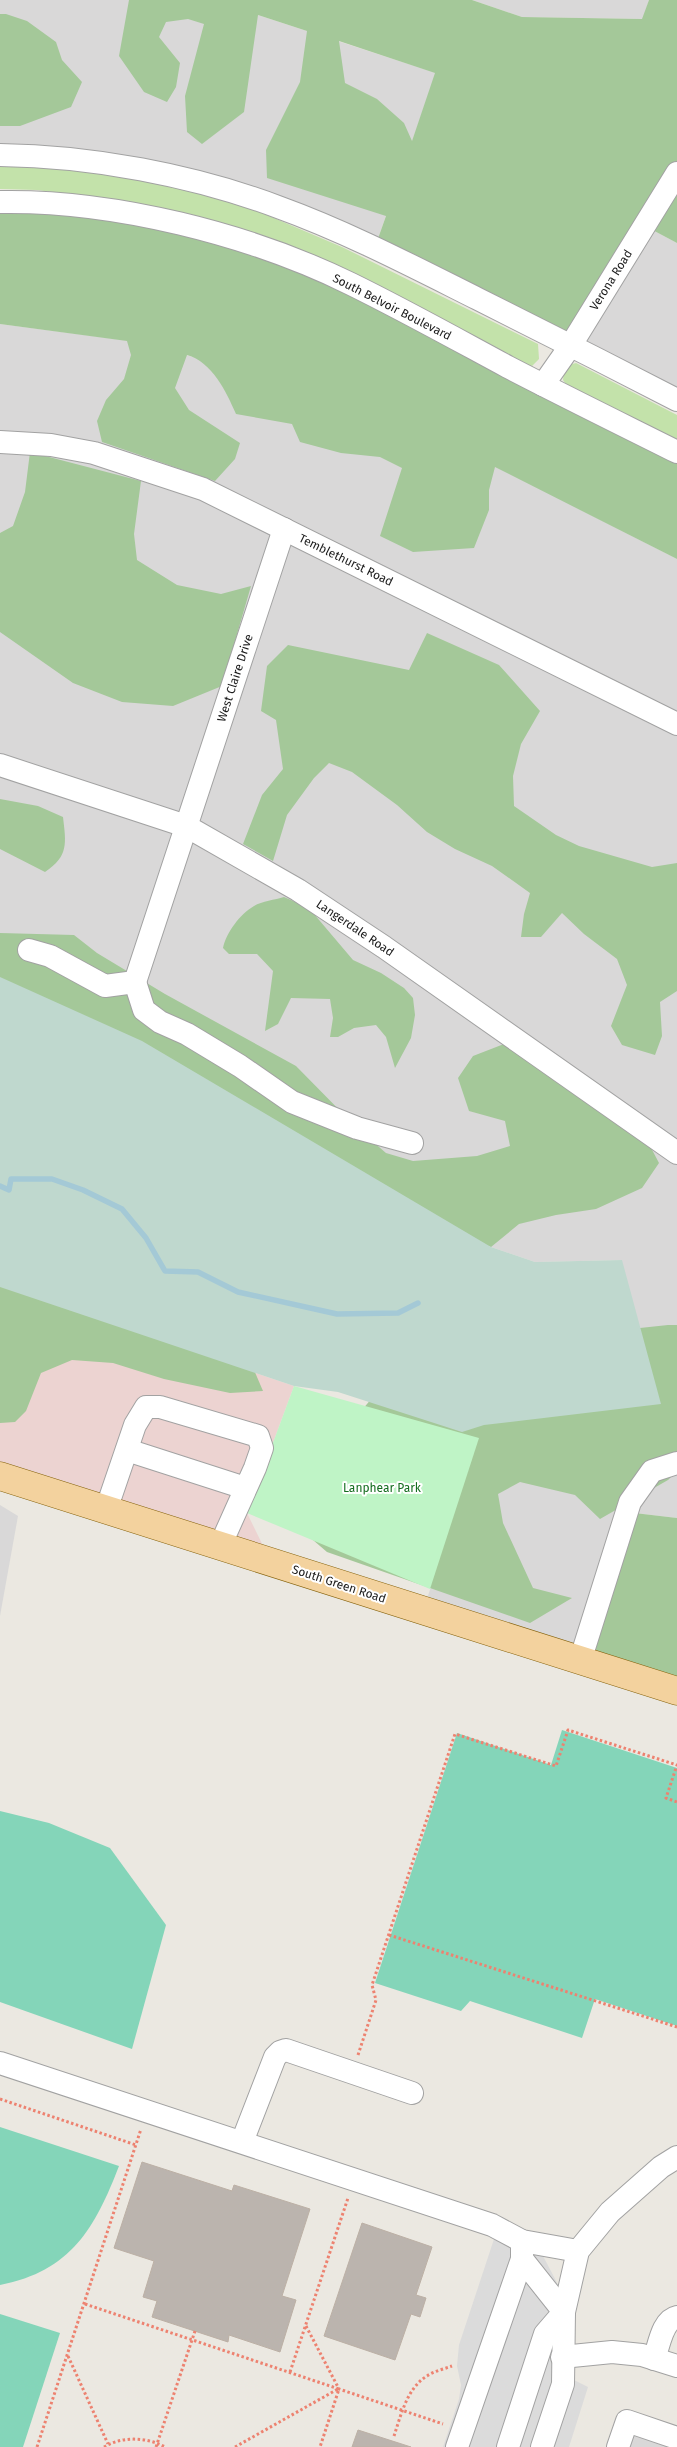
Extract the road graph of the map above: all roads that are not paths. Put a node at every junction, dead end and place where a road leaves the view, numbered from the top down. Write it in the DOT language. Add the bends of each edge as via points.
graph roads {
  1 [pos="0,155"];
  2 [pos="677,173"];
  3 [pos="0,202"];
  4 [pos="571,346"];
  5 [pos="543,385"];
  6 [pos="677,400"];
  7 [pos="0,442"];
  8 [pos="677,452"];
  9 [pos="284,529"];
  10 [pos="677,724"];
  11 [pos="0,765"];
  12 [pos="186,826"];
  13 [pos="29,950"];
  14 [pos="135,982"];
  15 [pos="412,1143"];
  16 [pos="677,1153"];
  17 [pos="127,1450"];
  18 [pos="677,1462"];
  19 [pos="0,1476"];
  20 [pos="245,1488"];
  21 [pos="106,1510"];
  22 [pos="220,1546"];
  23 [pos="580,1661"];
  24 [pos="677,1691"];
  25 [pos="0,2063"];
  26 [pos="412,2093"];
  27 [pos="242,2142"];
  28 [pos="677,2157"];
  29 [pos="522,2250"];
  30 [pos="578,2251"];
  31 [pos="564,2312"];
  32 [pos="677,2317"];
  33 [pos="562,2357"];
  34 [pos="654,2359"];
  35 [pos="677,2366"];
  36 [pos="677,2438"];
  37 [pos="457,2447"];
  38 [pos="508,2447"];
  39 [pos="542,2447"];
  40 [pos="618,2447"];
  1 -- 4 [label="street" via="154,172 278,206 375,247"];
  2 -- 4 [label="street, Verona Road"];
  3 -- 5 [label="street, South Belvoir Boulevard" via="99,208 257,245 350,283"];
  4 -- 5 [label="street, Verona Road"];
  4 -- 6 [label="street"];
  5 -- 8 [label="street, South Belvoir Boulevard"];
  7 -- 9 [label="street, Temblethurst Road" via="94,452 203,489"];
  9 -- 10 [label="street, Temblethurst Road"];
  9 -- 12 [label="street, West Claire Drive"];
  11 -- 12 [label="street, Langerdale Road"];
  12 -- 14 [label="street, West Claire Drive"];
  12 -- 16 [label="street, Langerdale Road" via="298,890"];
  13 -- 14 [label="street" via="50,956 104,986"];
  14 -- 15 [label="street" via="144,1010 240,1066 292,1102 357,1128"];
  17 -- 20 [label="street"];
  17 -- 20 [label="street" via="146,1407 160,1407 241,1430 258,1436 262,1448"];
  17 -- 21 [label="street"];
  18 -- 23 [label="street" via="652,1472 630,1502"];
  19 -- 21 [label="main road, South Green Road"];
  20 -- 22 [label="street"];
  21 -- 22 [label="main road, South Green Road"];
  22 -- 23 [label="main road, South Green Road"];
  23 -- 24 [label="main road, South Green Road"];
  25 -- 27 [label="street"];
  26 -- 27 [label="street" via="286,2050 275,2057"];
  27 -- 29 [label="street" via="492,2225"];
  28 -- 30 [label="street" via="610,2212"];
  29 -- 30 [label="street"];
  29 -- 31 [label="street"];
  29 -- 37 [label="street"];
  30 -- 31 [label="street"];
  31 -- 33 [label="street"];
  31 -- 38 [label="street" via="545,2334"];
  32 -- 34 [label="street" via="666,2325"];
  33 -- 34 [label="street" via="612,2352"];
  33 -- 39 [label="street" via="563,2384"];
  34 -- 35 [label="street"];
  36 -- 40 [label="street" via="626,2421"];
}
